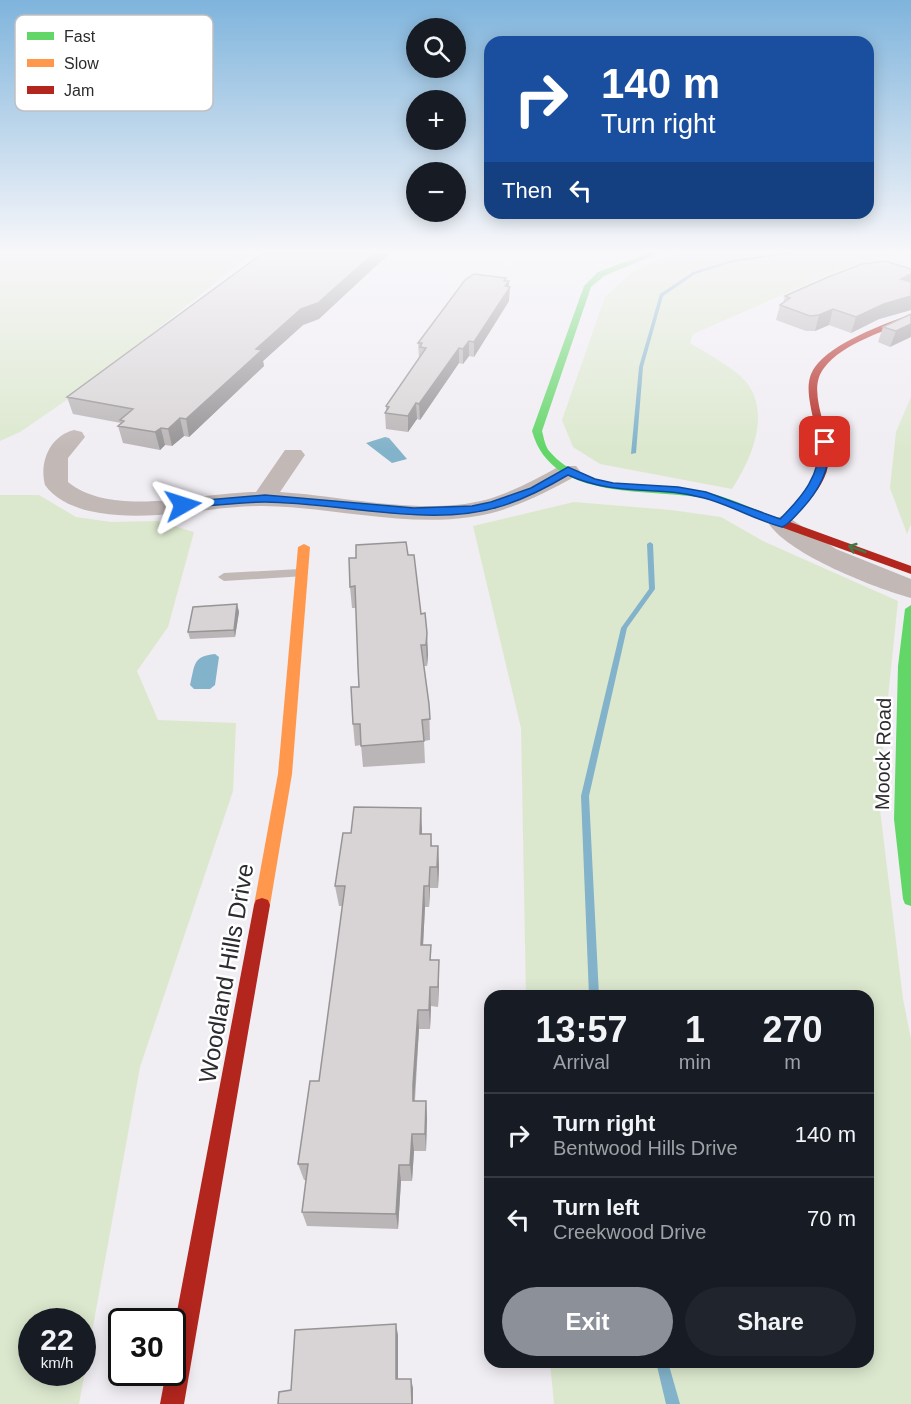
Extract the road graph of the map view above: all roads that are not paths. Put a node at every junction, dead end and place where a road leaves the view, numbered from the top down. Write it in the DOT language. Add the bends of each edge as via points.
graph roads {
  1 [pos="577,319"];
  2 [pos="908,319"];
  3 [pos="74,437"];
  4 [pos="292,455"];
  5 [pos="568,471"];
  6 [pos="265,498"];
  7 [pos="782,524"];
  8 [pos="304,547"];
  9 [pos="911,570"];
  10 [pos="300,573"];
  11 [pos="224,577"];
  12 [pos="911,589"];
  13 [pos="911,609"];
  14 [pos="911,899"];
  15 [pos="172,1404"];
  1 -- 5 [label="street" via="537,431 537,442 546,454"];
  2 -- 7 [label="street" via="833,356 817,370 813,390 825,442 825,460 809,495"];
  3 -- 6 [label="street" via="60,451 53,473 57,485 84,502 148,508"];
  4 -- 6 [label="street"];
  5 -- 6 [label="street" via="534,490 472,510 426,511"];
  5 -- 7 [label="street" via="591,482 613,486 706,495"];
  9 -- 7 [label="street, one-way" via="811,531"];
  7 -- 12 [label="street" via="796,538 825,553"];
  8 -- 10 [label="street, Woodland Hills Drive"];
  10 -- 11 [label="lane"];
  10 -- 15 [label="street, Woodland Hills Drive" via="297,661 285,774"];
  13 -- 14 [label="street, Moock Road" via="904,666 902,819"];
}
